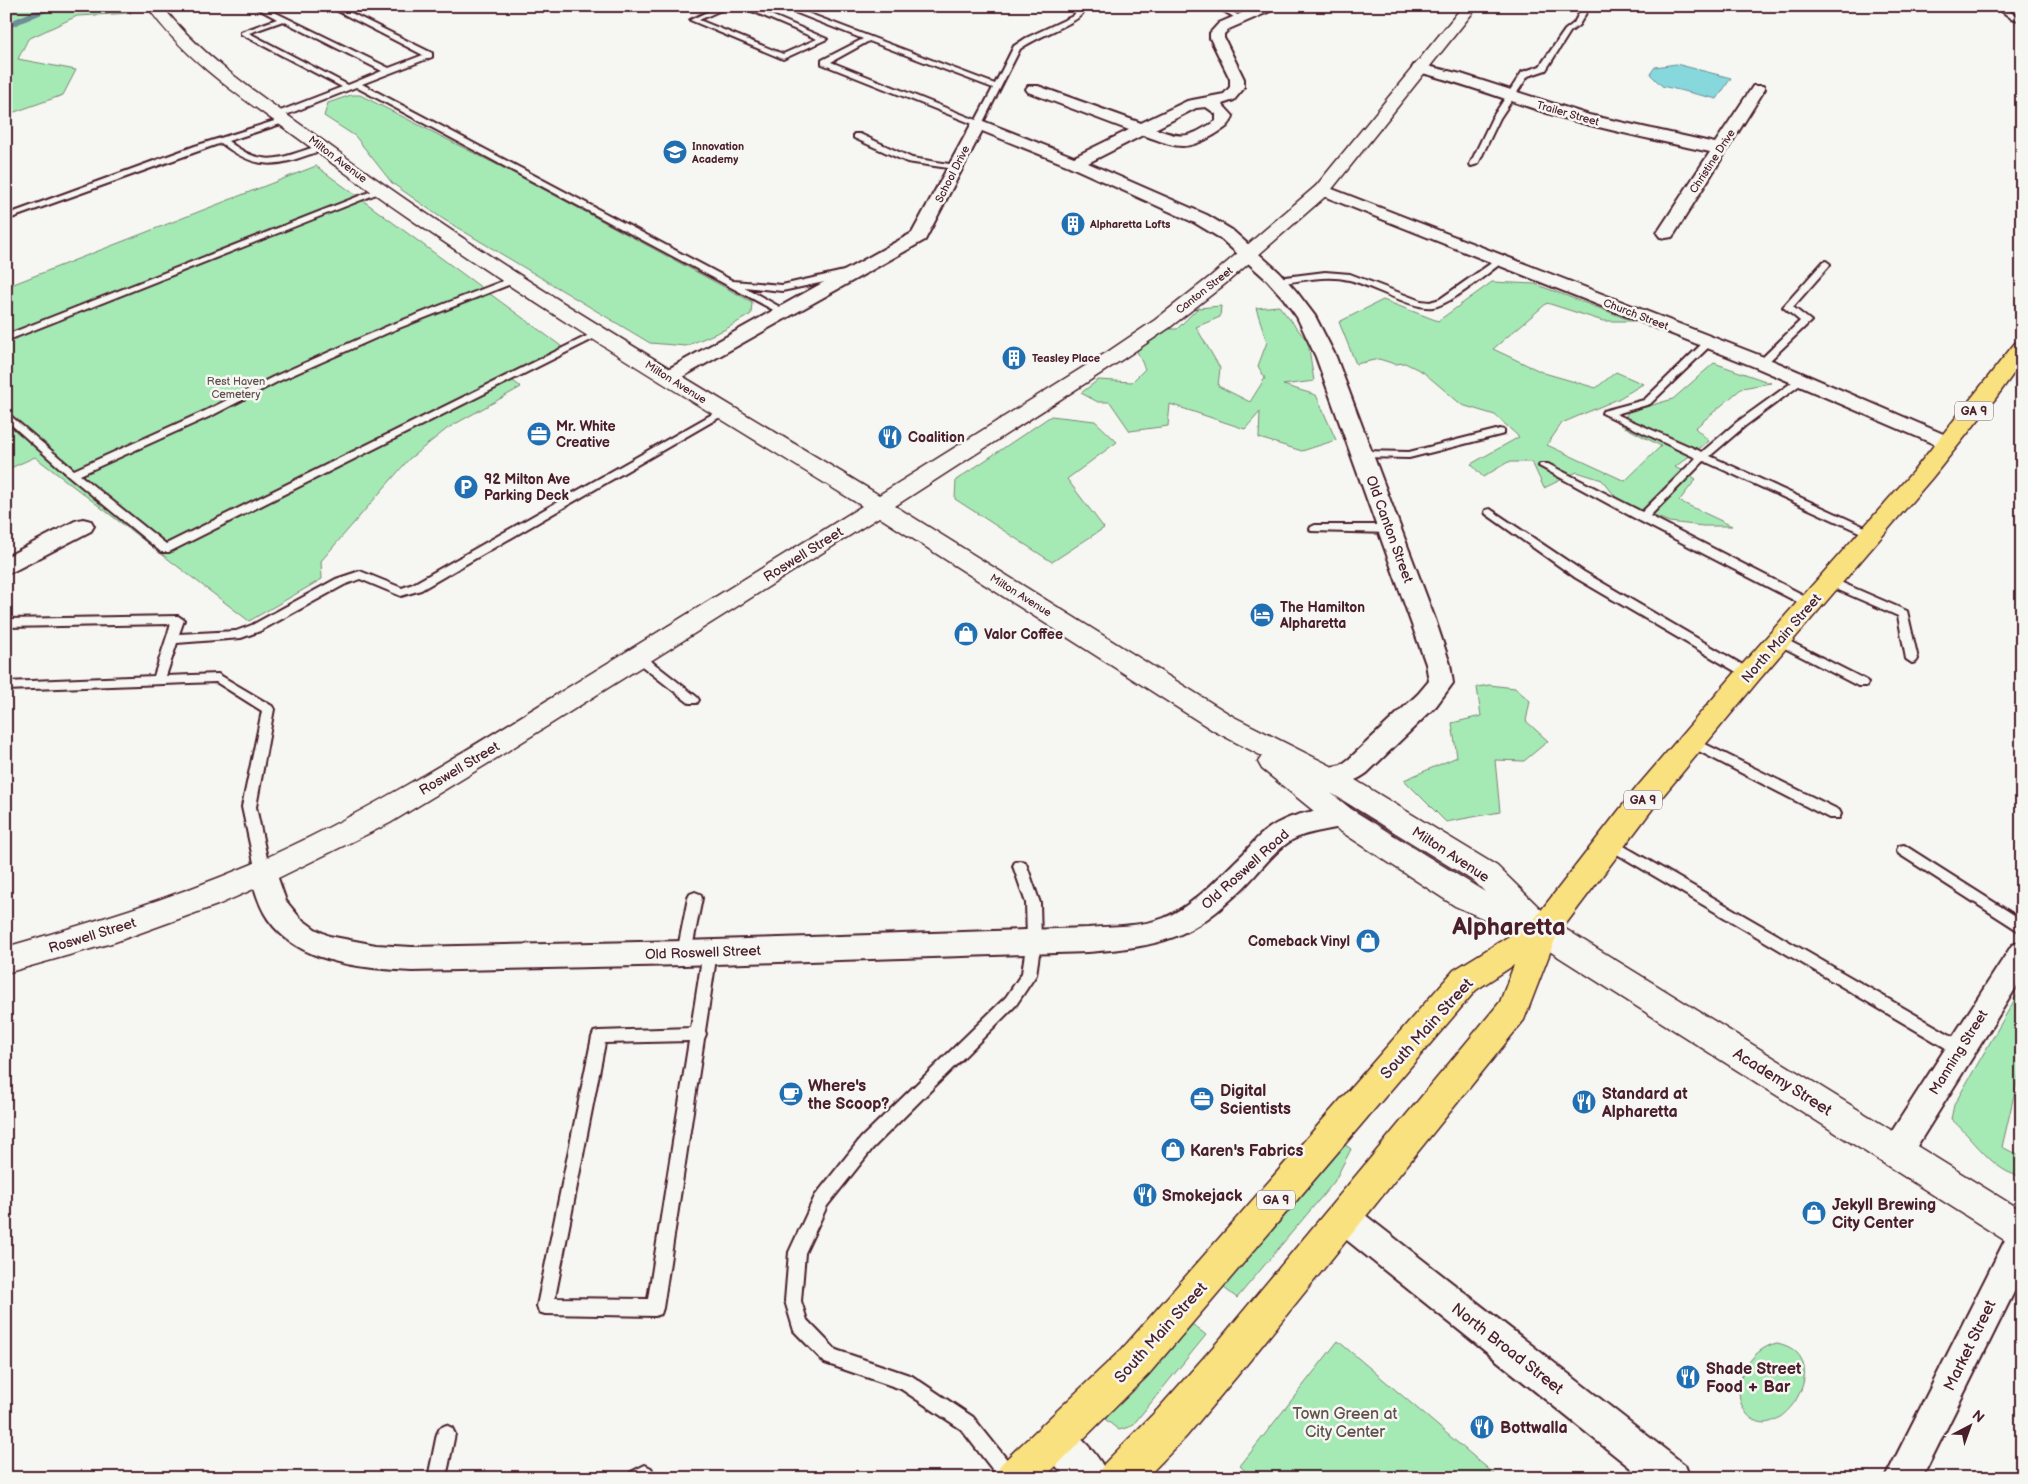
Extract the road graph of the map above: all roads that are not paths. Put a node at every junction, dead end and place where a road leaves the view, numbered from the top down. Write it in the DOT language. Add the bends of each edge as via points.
graph roads {
  1 [pos="154,6"];
  2 [pos="256,6"];
  3 [pos="331,6"];
  4 [pos="727,6"];
  5 [pos="743,6"];
  6 [pos="782,6"];
  7 [pos="1081,6"];
  8 [pos="1218,6"];
  9 [pos="1270,6"];
  10 [pos="1471,6"];
  11 [pos="1587,6"];
  12 [pos="2005,6"];
  13 [pos="283,19"];
  14 [pos="1240,19"];
  15 [pos="2022,19"];
  16 [pos="868,39"];
  17 [pos="1419,68"];
  18 [pos="388,71"];
  19 [pos="356,84"];
  20 [pos="997,87"];
  21 [pos="347,88"];
  22 [pos="1033,89"];
  23 [pos="1758,89"];
  24 [pos="1512,96"];
  25 [pos="1208,101"];
  26 [pos="281,117"];
  27 [pos="978,124"];
  28 [pos="1140,130"];
  29 [pos="857,136"];
  30 [pos="222,140"];
  31 [pos="322,147"];
  32 [pos="1720,149"];
  33 [pos="1075,163"];
  34 [pos="1474,164"];
  35 [pos="955,167"];
  36 [pos="1322,190"];
  37 [pos="380,191"];
  38 [pos="6,218"];
  39 [pos="1666,233"];
  40 [pos="1249,254"];
  41 [pos="1500,260"];
  42 [pos="1826,264"];
  43 [pos="854,272"];
  44 [pos="513,280"];
  45 [pos="1278,281"];
  46 [pos="728,282"];
  47 [pos="784,312"];
  48 [pos="600,334"];
  49 [pos="6,338"];
  50 [pos="1709,342"];
  51 [pos="2022,347"];
  52 [pos="1762,363"];
  53 [pos="668,377"];
  54 [pos="1801,380"];
  55 [pos="723,411"];
  56 [pos="6,415"];
  57 [pos="1500,432"];
  58 [pos="1948,444"];
  59 [pos="1362,454"];
  60 [pos="1703,457"];
  61 [pos="1544,466"];
  62 [pos="73,474"];
  63 [pos="878,505"];
  64 [pos="1490,512"];
  65 [pos="1642,518"];
  66 [pos="83,526"];
  67 [pos="1316,529"];
  68 [pos="1390,529"];
  69 [pos="1872,534"];
  70 [pos="6,566"];
  71 [pos="1831,582"];
  72 [pos="1810,604"];
  73 [pos="6,623"];
  74 [pos="172,639"];
  75 [pos="1778,640"];
  76 [pos="638,657"];
  77 [pos="1912,659"];
  78 [pos="1749,674"];
  79 [pos="158,680"];
  80 [pos="1862,683"];
  81 [pos="6,686"];
  82 [pos="693,700"];
  83 [pos="1224,724"];
  84 [pos="1691,742"];
  85 [pos="1327,777"];
  86 [pos="1834,814"];
  87 [pos="1341,817"];
  88 [pos="1610,843"];
  89 [pos="1904,850"];
  90 [pos="1020,866"];
  91 [pos="264,872"];
  92 [pos="695,898"];
  93 [pos="1182,922"];
  94 [pos="2022,927"];
  95 [pos="1543,931"];
  96 [pos="1034,940"];
  97 [pos="697,952"];
  98 [pos="2022,953"];
  99 [pos="6,960"];
  100 [pos="699,1034"];
  101 [pos="1961,1049"];
  102 [pos="1896,1152"];
  103 [pos="1344,1218"];
  104 [pos="2022,1231"];
  105 [pos="2022,1241"];
  106 [pos="446,1434"];
  107 [pos="1056,1439"];
  108 [pos="437,1478"];
  109 [pos="1011,1478"];
  110 [pos="1015,1478"];
  111 [pos="1091,1478"];
  112 [pos="1118,1478"];
  113 [pos="1672,1478"];
  114 [pos="1903,1478"];
  1 -- 26 [label="street, Milton Avenue" via="206,62"];
  2 -- 13 [label="lane"];
  3 -- 18 [label="lane" via="429,55"];
  4 -- 5 [label="lane" via="693,20 783,57 823,39"];
  6 -- 16 [label="lane"];
  7 -- 20 [label="lane" via="1075,17 1017,48"];
  8 -- 14 [label="lane"];
  9 -- 14 [label="street"];
  10 -- 17 [label="street, Canton Street"];
  11 -- 24 [label="lane" via="1544,68 1526,74"];
  12 -- 15 [label="lane" via="2002,9"];
  13 -- 18 [label="lane"];
  13 -- 21 [label="lane" via="243,33"];
  14 -- 25 [label="street" via="1217,33 1237,78 1237,88 1229,97"];
  16 -- 20 [label="lane"];
  16 -- 27 [label="lane" via="824,62"];
  17 -- 24 [label="street, Trailer Street" via="1451,75"];
  17 -- 36 [label="street, Canton Street"];
  18 -- 19 [label="lane"];
  19 -- 21 [label="lane"];
  19 -- 46 [label="lane"];
  20 -- 27 [label="lane"];
  21 -- 26 [label="lane"];
  22 -- 28 [label="street"];
  23 -- 32 [label="street, Christine Drive"];
  24 -- 32 [label="street, Trailer Street" via="1604,123"];
  24 -- 34 [label="lane" via="1496,118"];
  25 -- 28 [label="street" via="1192,104"];
  25 -- 28 [label="street" via="1222,111 1225,116 1223,123 1192,141 1175,142"];
  26 -- 30 [label="lane"];
  26 -- 31 [label="street, Milton Avenue"];
  27 -- 33 [label="street"];
  27 -- 35 [label="street, School Drive"];
  28 -- 33 [label="street"];
  29 -- 35 [label="lane" via="910,160"];
  30 -- 31 [label="lane" via="250,159 266,161 283,160"];
  30 -- 38 [label="lane"];
  31 -- 37 [label="street, Milton Avenue"];
  32 -- 39 [label="street, Christine Drive"];
  33 -- 40 [label="street" via="1201,219"];
  35 -- 43 [label="street, School Drive" via="919,236"];
  36 -- 40 [label="street, Canton Street"];
  36 -- 41 [label="street, Church Street"];
  37 -- 44 [label="street, Milton Avenue"];
  37 -- 49 [label="lane"];
  40 -- 45 [label="street, Old Canton Street"];
  40 -- 63 [label="street, Canton Street" via="1162,324"];
  41 -- 45 [label="lane" via="1443,301 1430,305 1350,277 1325,275"];
  41 -- 50 [label="street, Church Street"];
  42 -- 52 [label="lane" via="1788,307 1806,321"];
  43 -- 46 [label="lane" via="780,288"];
  43 -- 47 [label="street, School Drive"];
  44 -- 48 [label="street, Milton Avenue"];
  44 -- 62 [label="lane" via="391,328"];
  45 -- 59 [label="street, Old Canton Street" via="1306,316"];
  46 -- 47 [label="lane"];
  47 -- 53 [label="street, School Drive"];
  48 -- 53 [label="street, Milton Avenue"];
  48 -- 62 [label="lane" via="165,549"];
  50 -- 52 [label="street, Church Street"];
  50 -- 60 [label="lane" via="1647,402 1607,413"];
  51 -- 58 [label="main road, North Main Street / GA 9"];
  52 -- 54 [label="street, Church Street"];
  53 -- 55 [label="street, Milton Avenue"];
  54 -- 58 [label="street, Church Street"];
  54 -- 60 [label="lane"];
  55 -- 63 [label="street, Milton Avenue"];
  55 -- 74 [label="lane" via="417,587 401,592 360,575 340,582 238,635"];
  56 -- 62 [label="lane"];
  57 -- 59 [label="lane" via="1409,455"];
  58 -- 69 [label="main road, North Main Street / GA 9"];
  59 -- 68 [label="street, Old Canton Street"];
  60 -- 65 [label="lane"];
  60 -- 69 [label="lane"];
  61 -- 65 [label="lane"];
  63 -- 76 [label="street, Roswell Street"];
  63 -- 83 [label="street, Milton Avenue"];
  64 -- 78 [label="lane" via="1580,575"];
  65 -- 72 [label="lane"];
  66 -- 70 [label="street"];
  67 -- 68 [label="lane"];
  68 -- 85 [label="street, Old Canton Street" via="1438,664 1440,684 1428,700 1358,766 1347,774"];
  69 -- 71 [label="main road, North Main Street / GA 9"];
  71 -- 72 [label="main road, North Main Street / GA 9"];
  71 -- 77 [label="lane" via="1903,614"];
  72 -- 75 [label="main road, North Main Street / GA 9"];
  73 -- 74 [label="lane" via="178,620"];
  74 -- 79 [label="lane"];
  75 -- 78 [label="main road, North Main Street / GA 9"];
  75 -- 80 [label="lane"];
  76 -- 82 [label="lane"];
  76 -- 91 [label="street, Roswell Street" via="372,819"];
  78 -- 84 [label="main road, North Main Street / GA 9"];
  79 -- 81 [label="lane"];
  79 -- 91 [label="lane" via="218,678 268,709 249,807"];
  83 -- 85 [label="street, Milton Avenue"];
  83 -- 87 [label="street, Milton Avenue"];
  84 -- 86 [label="lane"];
  84 -- 88 [label="main road, North Main Street / GA 9"];
  85 -- 95 [label="street, Milton Avenue" via="1486,874"];
  87 -- 93 [label="street, Old Roswell Road" via="1305,822 1285,830 1204,907"];
  87 -- 95 [label="street, Milton Avenue" via="1466,897"];
  88 -- 95 [label="main road, North Main Street / GA 9"];
  88 -- 101 [label="lane"];
  89 -- 94 [label="lane"];
  90 -- 96 [label="lane" via="1034,903"];
  91 -- 97 [label="street, Old Roswell Street" via="278,912 294,930 318,945 348,952 412,959"];
  91 -- 99 [label="street, Roswell Street" via="115,929"];
  92 -- 97 [label="lane"];
  93 -- 96 [label="street, Old Roswell Street" via="1161,931 1134,936"];
  95 -- 102 [label="street, Academy Street"];
  95 -- 103 [label="main road, GA 9" via="1513,1010"];
  95 -- 107 [label="main road, South Main Street / GA 9" via="1465,980 1148,1347"];
  96 -- 97 [label="street, Old Roswell Street"];
  96 -- 109 [label="lane" via="1029,975 1011,1001 867,1143 821,1202 797,1252 792,1301 800,1325 832,1357 906,1382 967,1423"];
  97 -- 100 [label="lane"];
  98 -- 101 [label="street, Manning Street"];
  100 -- 100 [label="lane" via="655,1308 545,1306 599,1037"];
  101 -- 102 [label="street, Manning Street"];
  102 -- 104 [label="street, Academy Street"];
  103 -- 112 [label="main road, GA 9" via="1179,1416"];
  103 -- 113 [label="street, North Broad Street"];
  105 -- 114 [label="street, Market Street"];
  106 -- 108 [label="lane"];
  107 -- 110 [label="main road, South Main Street / GA 9"];
  107 -- 111 [label="street"];
}
